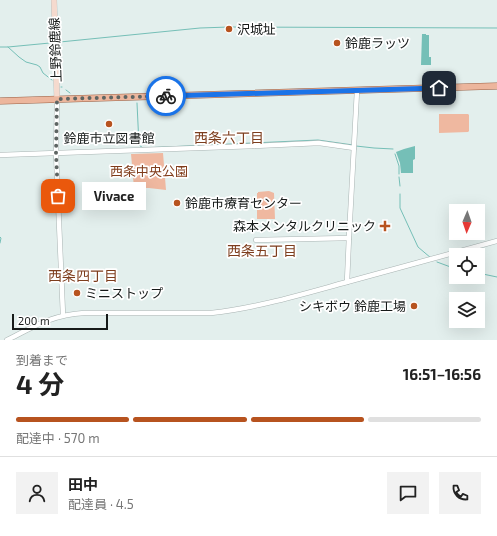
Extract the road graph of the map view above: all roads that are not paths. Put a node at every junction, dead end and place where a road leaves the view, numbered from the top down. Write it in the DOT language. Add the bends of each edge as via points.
graph roads {
  1 [pos="54,0"];
  2 [pos="497,86"];
  3 [pos="357,91"];
  4 [pos="57,99"];
  5 [pos="0,101"];
  6 [pos="354,146"];
  7 [pos="56,153"];
  8 [pos="0,155"];
  9 [pos="349,238"];
  10 [pos="256,240"];
  11 [pos="497,241"];
  12 [pos="348,282"];
  13 [pos="62,316"];
  14 [pos="7,340"];
  1 -- 4 [label="main road, 上野鈴鹿線"];
  2 -- 3 [label="main road"];
  3 -- 4 [label="main road"];
  3 -- 6 [label="street"];
  4 -- 5 [label="main road"];
  4 -- 7 [label="street"];
  6 -- 7 [label="street" via="319,143"];
  6 -- 9 [label="street"];
  7 -- 8 [label="street"];
  7 -- 13 [label="street"];
  9 -- 10 [label="street"];
  9 -- 12 [label="street"];
  11 -- 12 [label="street"];
  12 -- 13 [label="street" via="264,304 218,312 84,313"];
  13 -- 14 [label="street" via="40,323"];
}
